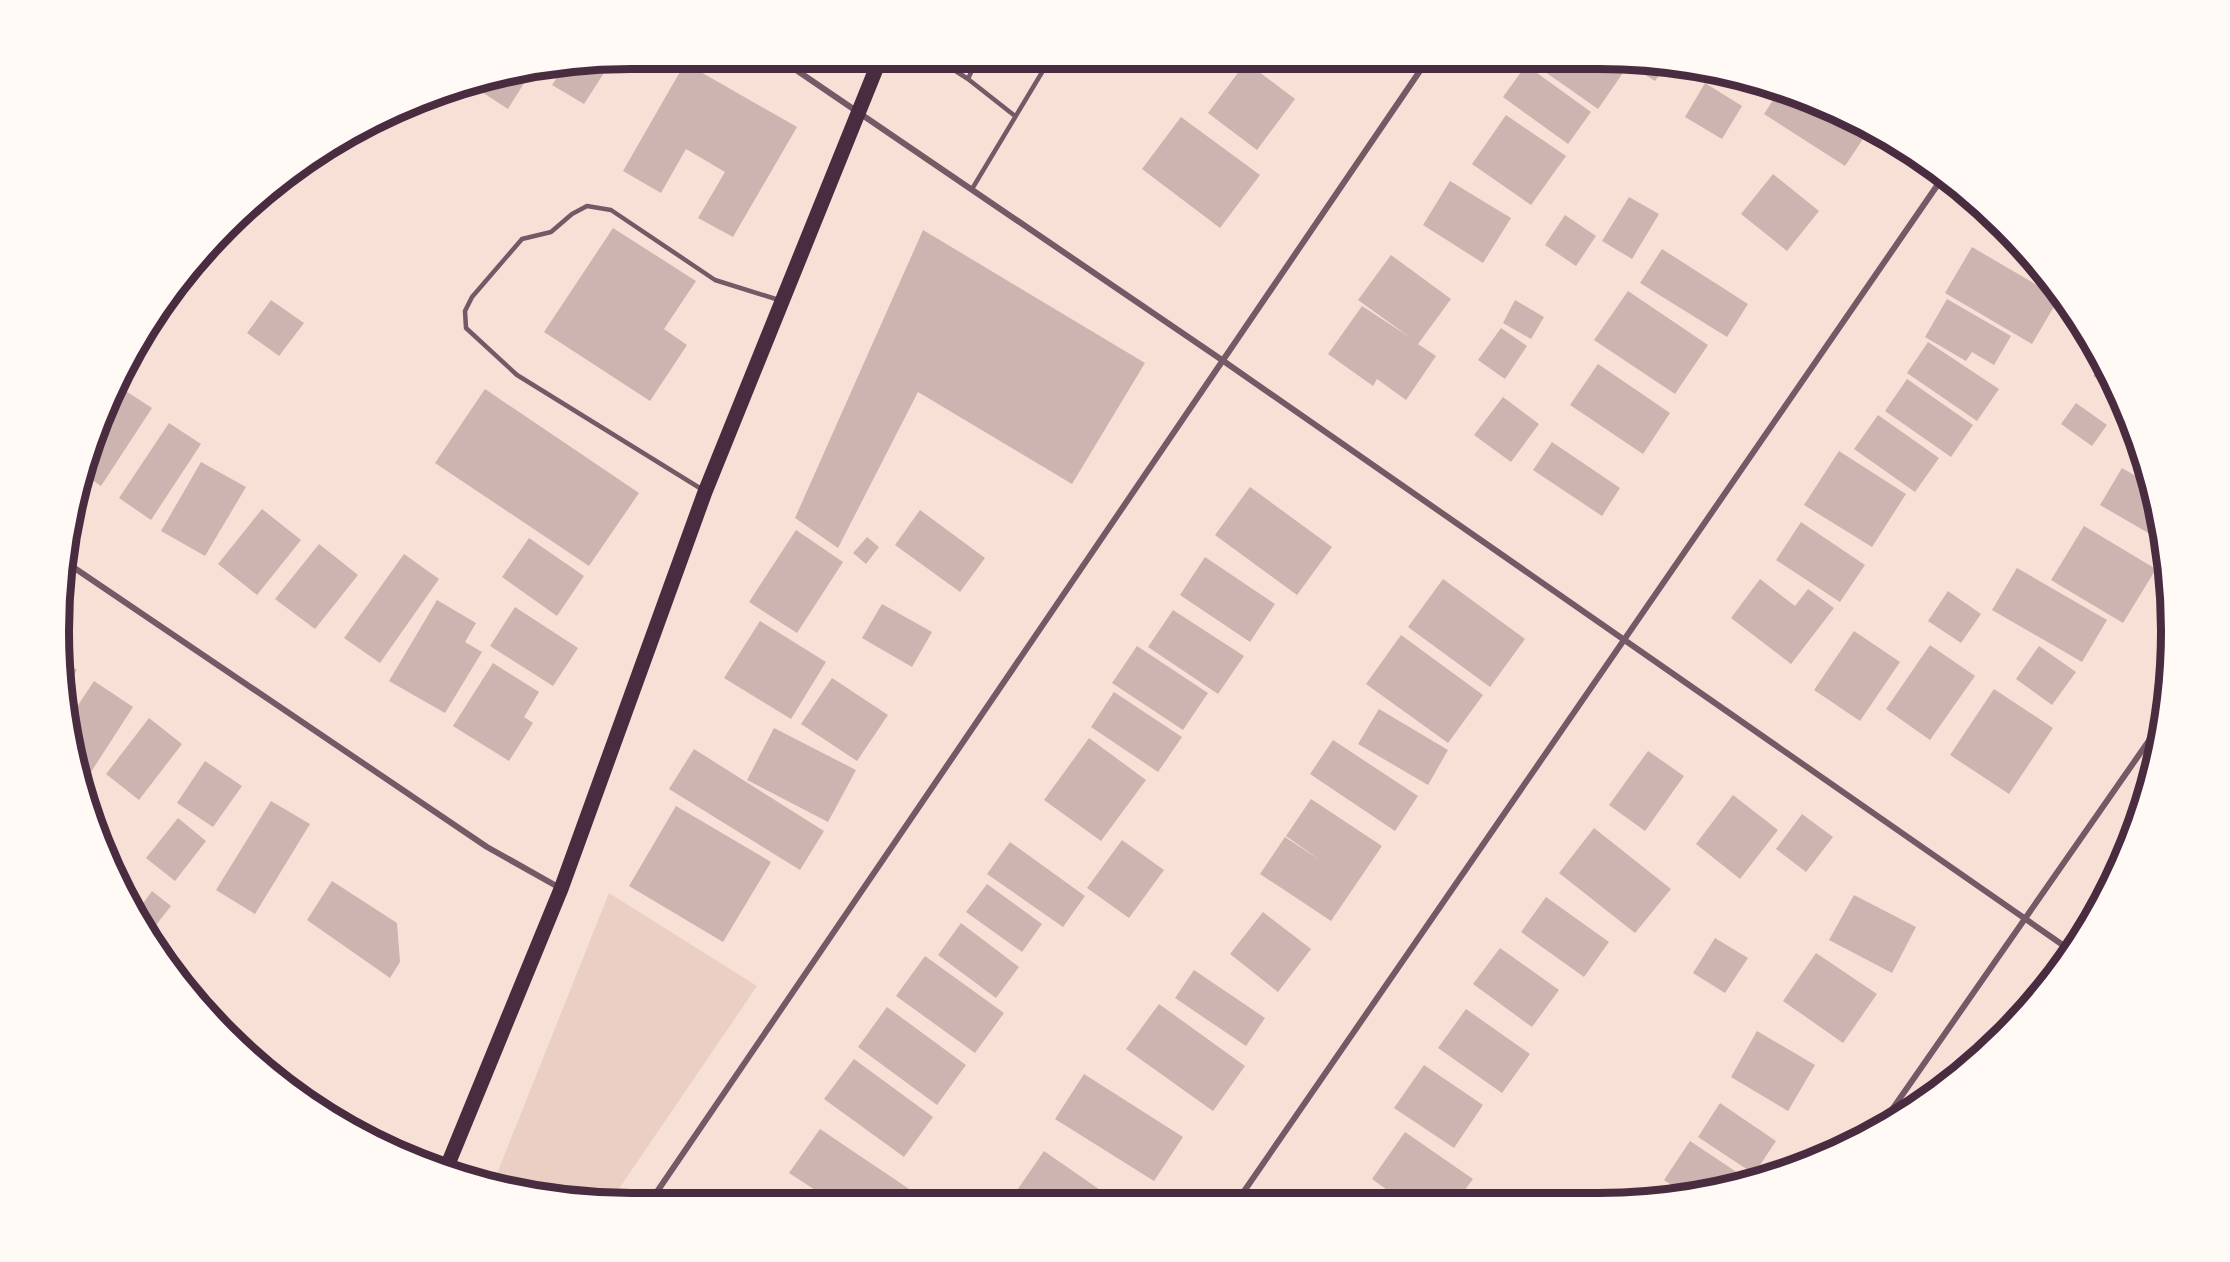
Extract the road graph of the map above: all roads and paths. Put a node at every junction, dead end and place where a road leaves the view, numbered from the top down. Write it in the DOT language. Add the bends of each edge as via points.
graph roads {
  1 [pos="795,69"];
  2 [pos="876,69"];
  3 [pos="952,69"];
  4 [pos="972,69"];
  5 [pos="1044,69"];
  6 [pos="1421,69"];
  7 [pos="968,79"];
  8 [pos="859,111"];
  9 [pos="1015,116"];
  10 [pos="1939,183"];
  11 [pos="972,189"];
  12 [pos="781,300"];
  13 [pos="1222,360"];
  14 [pos="705,492"];
  15 [pos="73,567"];
  16 [pos="1624,639"];
  17 [pos="2150,738"];
  18 [pos="561,889"];
  19 [pos="2024,919"];
  20 [pos="2064,946"];
  21 [pos="1891,1111"];
  22 [pos="449,1162"];
  23 [pos="656,1193"];
  24 [pos="1243,1193"];
  1 -- 8 [label="street"];
  2 -- 8 [label="main road"];
  3 -- 7 [label="lane"];
  4 -- 7 [label="lane"];
  5 -- 9 [label="lane"];
  6 -- 13 [label="street"];
  7 -- 9 [label="lane"];
  8 -- 11 [label="street"];
  8 -- 12 [label="main road"];
  9 -- 11 [label="lane"];
  10 -- 16 [label="street"];
  11 -- 13 [label="street"];
  12 -- 14 [label="main road"];
  12 -- 14 [label="lane" via="715,280 611,210 588,206 551,232 522,239 472,297 465,311 466,328 518,375"];
  13 -- 16 [label="street"];
  13 -- 23 [label="street"];
  14 -- 18 [label="main road"];
  15 -- 18 [label="street" via="487,848"];
  16 -- 19 [label="street"];
  16 -- 24 [label="street"];
  17 -- 19 [label="street"];
  18 -- 22 [label="main road"];
  19 -- 20 [label="street"];
  19 -- 21 [label="street"];
}
